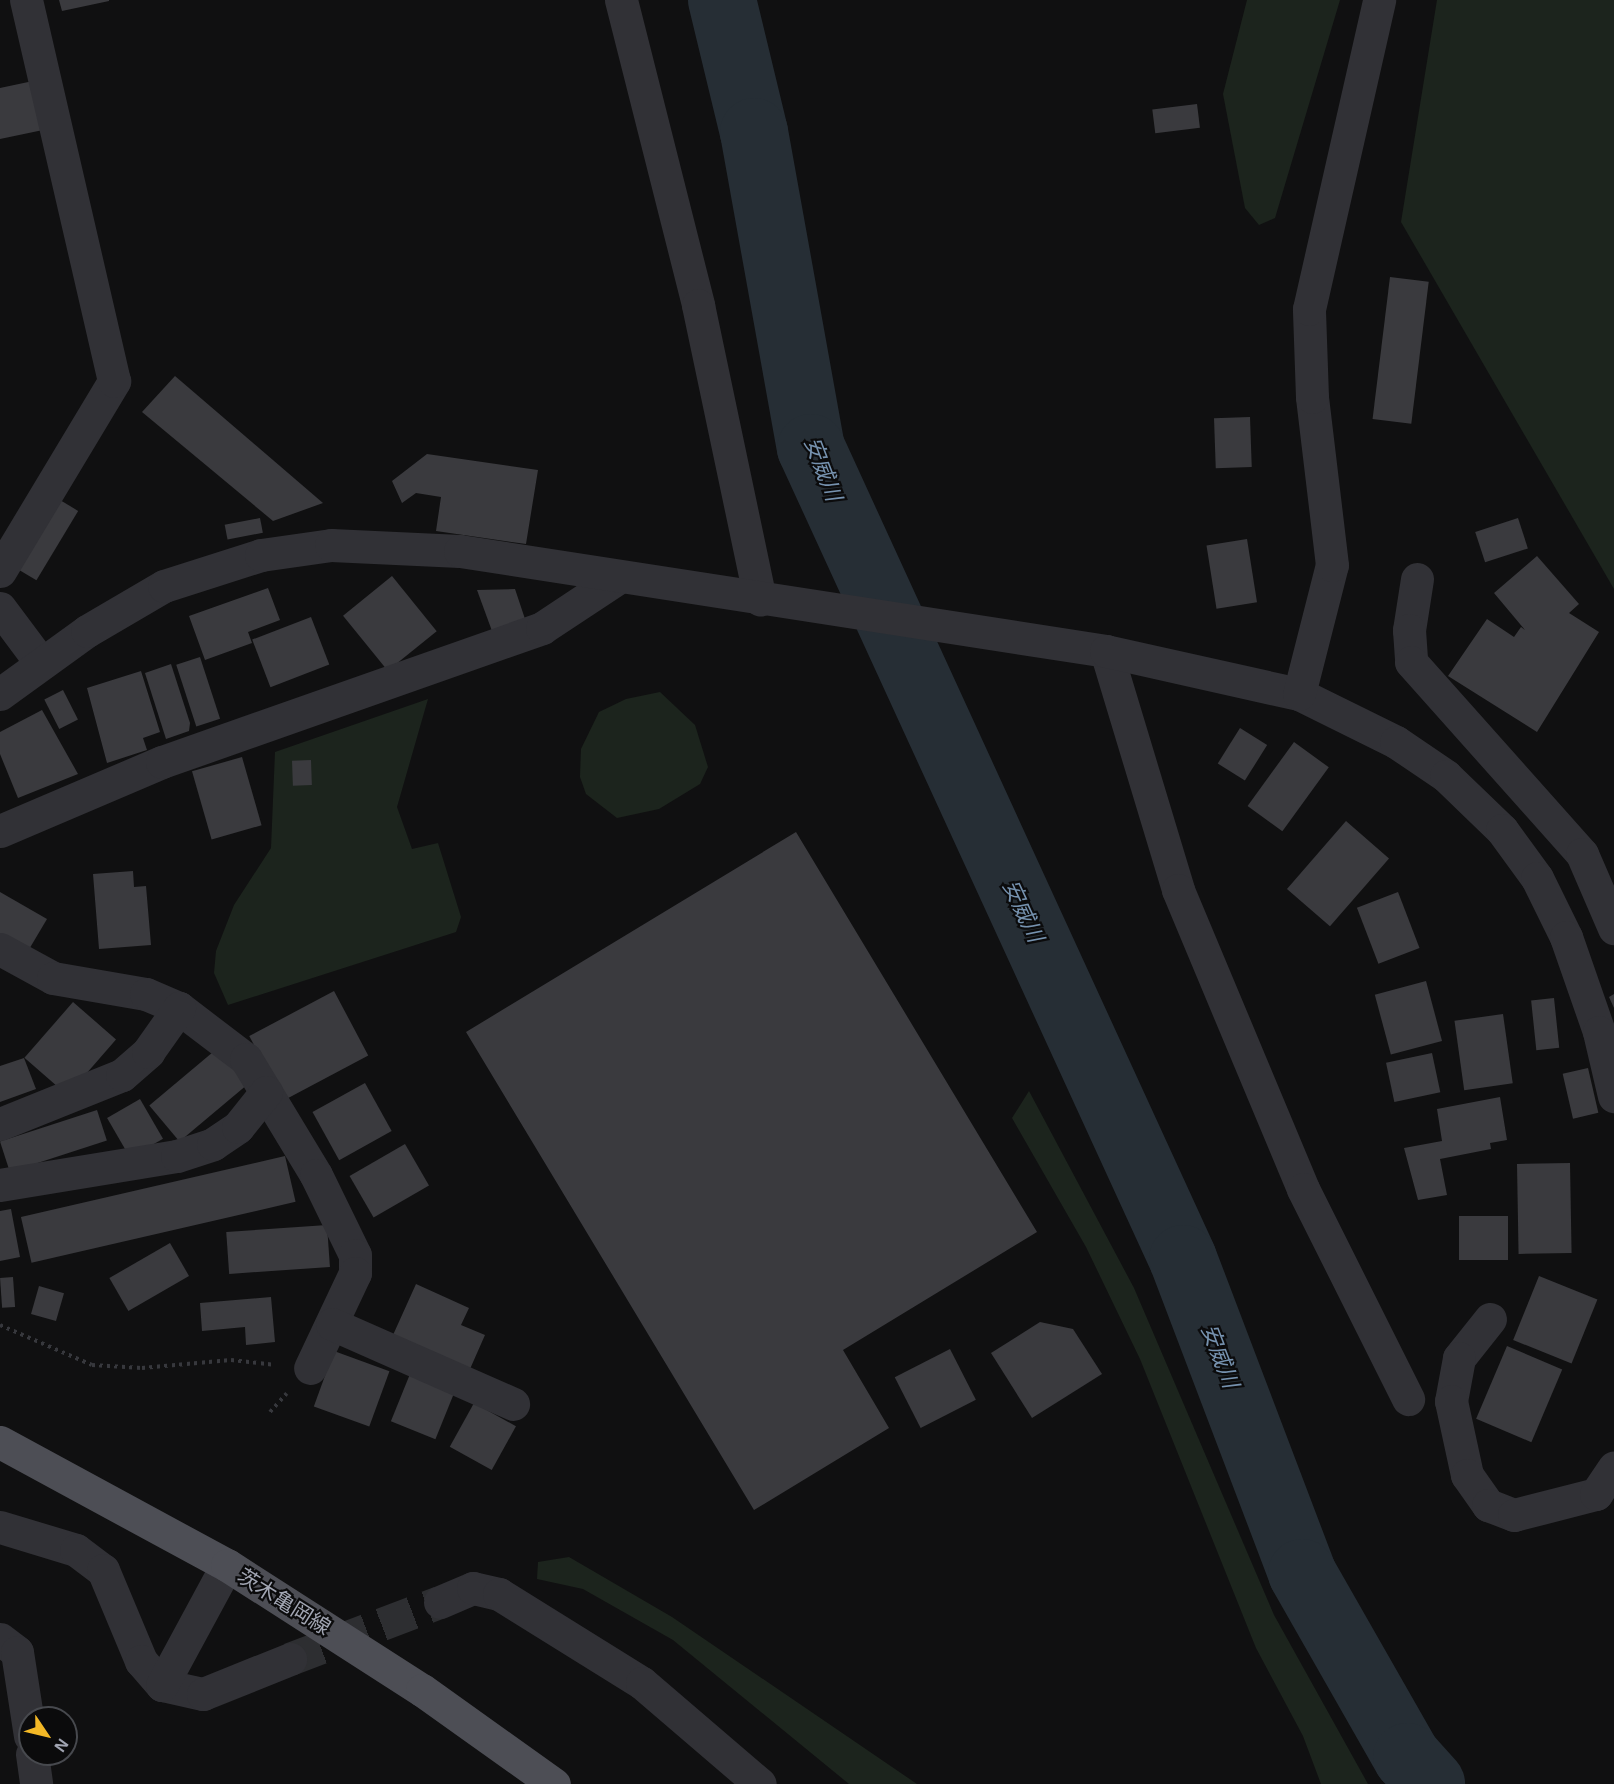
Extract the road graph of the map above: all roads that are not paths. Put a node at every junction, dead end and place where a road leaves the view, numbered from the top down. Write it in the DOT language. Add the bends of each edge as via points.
graph roads {
  1 [pos="26,0"];
  2 [pos="621,0"];
  3 [pos="1379,0"];
  4 [pos="0,571"];
  5 [pos="616,579"];
  6 [pos="1417,579"];
  7 [pos="772,602"];
  8 [pos="0,608"];
  9 [pos="1106,651"];
  10 [pos="41,663"];
  11 [pos="0,694"];
  12 [pos="1299,694"];
  13 [pos="0,831"];
  14 [pos="1612,927"];
  15 [pos="1566,937"];
  16 [pos="0,949"];
  17 [pos="179,1008"];
  18 [pos="267,1092"];
  19 [pos="1614,1096"];
  20 [pos="0,1124"];
  21 [pos="0,1185"];
  22 [pos="1490,1319"];
  23 [pos="332,1324"];
  24 [pos="309,1368"];
  25 [pos="1408,1399"];
  26 [pos="513,1404"];
  27 [pos="0,1442"];
  28 [pos="1614,1467"];
  29 [pos="0,1527"];
  30 [pos="226,1565"];
  31 [pos="440,1602"];
  32 [pos="0,1639"];
  33 [pos="290,1659"];
  34 [pos="162,1685"];
  35 [pos="25,1706"];
  36 [pos="34,1766"];
  37 [pos="750,1781"];
  38 [pos="36,1784"];
  39 [pos="554,1784"];
  1 -- 4 [label="street" via="114,381"];
  2 -- 7 [label="street"];
  3 -- 12 [label="street" via="1309,309 1312,398 1332,565"];
  5 -- 7 [label="street"];
  5 -- 10 [label="street" via="460,551 295,549 164,586"];
  5 -- 13 [label="street" via="542,628 162,762"];
  6 -- 14 [label="street" via="1409,630 1411,662 1582,854 1606,903"];
  7 -- 9 [label="street"];
  8 -- 10 [label="street"];
  9 -- 12 [label="street"];
  9 -- 25 [label="street" via="1178,890 1303,1189"];
  10 -- 11 [label="street"];
  12 -- 15 [label="street" via="1396,742 1446,776 1502,830 1537,878"];
  14 -- 15 [label="street"];
  15 -- 19 [label="street" via="1599,1032"];
  16 -- 17 [label="street" via="52,978 146,994"];
  17 -- 18 [label="street" via="246,1059"];
  17 -- 20 [label="street" via="148,1052 122,1075"];
  18 -- 21 [label="street" via="238,1127 195,1150"];
  18 -- 23 [label="street" via="355,1255 355,1273"];
  22 -- 28 [label="street" via="1459,1358 1451,1401 1467,1475 1488,1505 1514,1515 1596,1494"];
  23 -- 24 [label="street"];
  23 -- 26 [label="street"];
  27 -- 30 [label="main road, 茨木亀岡線"];
  29 -- 34 [label="street" via="76,1550 103,1570 141,1661"];
  30 -- 34 [label="street"];
  30 -- 39 [label="main road, 茨木亀岡線" via="422,1690"];
  31 -- 37 [label="street" via="473,1588 499,1594 642,1683"];
  32 -- 35 [label="street" via="17,1652"];
  33 -- 34 [label="street" via="203,1694"];
  36 -- 38 [label="street"];
}
